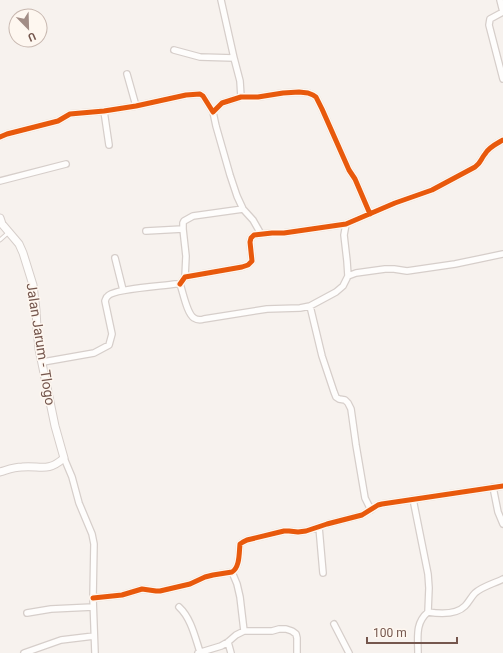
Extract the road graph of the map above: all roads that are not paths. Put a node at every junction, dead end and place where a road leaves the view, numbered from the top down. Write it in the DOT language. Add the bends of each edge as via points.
graph roads {
  1 [pos="221,0"];
  2 [pos="500,0"];
  3 [pos="174,50"];
  4 [pos="234,58"];
  5 [pos="127,74"];
  6 [pos="503,79"];
  7 [pos="240,97"];
  8 [pos="136,106"];
  9 [pos="104,111"];
  10 [pos="213,112"];
  11 [pos="0,137"];
  12 [pos="503,140"];
  13 [pos="109,145"];
  14 [pos="66,164"];
  15 [pos="0,181"];
  16 [pos="243,209"];
  17 [pos="370,214"];
  18 [pos="0,218"];
  19 [pos="346,224"];
  20 [pos="183,229"];
  21 [pos="9,232"];
  22 [pos="146,232"];
  23 [pos="261,234"];
  24 [pos="0,240"];
  25 [pos="503,254"];
  26 [pos="115,258"];
  27 [pos="348,276"];
  28 [pos="185,277"];
  29 [pos="180,284"];
  30 [pos="123,290"];
  31 [pos="310,306"];
  32 [pos="43,362"];
  33 [pos="64,458"];
  34 [pos="0,472"];
  35 [pos="503,486"];
  36 [pos="493,487"];
  37 [pos="413,499"];
  38 [pos="371,510"];
  39 [pos="503,524"];
  40 [pos="319,527"];
  41 [pos="232,572"];
  42 [pos="323,572"];
  43 [pos="503,579"];
  44 [pos="92,598"];
  45 [pos="179,607"];
  46 [pos="93,608"];
  47 [pos="428,612"];
  48 [pos="27,613"];
  49 [pos="334,624"];
  50 [pos="244,631"];
  51 [pos="94,636"];
  52 [pos="228,642"];
  53 [pos="24,653"];
  54 [pos="94,653"];
  55 [pos="199,653"];
  56 [pos="231,653"];
  57 [pos="297,653"];
  58 [pos="349,653"];
  59 [pos="418,653"];
  1 -- 4 [label="street"];
  2 -- 6 [label="street" via="503,12 490,19 489,25"];
  3 -- 4 [label="street" via="200,58"];
  4 -- 7 [label="street" via="240,81"];
  5 -- 8 [label="street"];
  7 -- 10 [label="street" via="222,103"];
  7 -- 17 [label="street" via="300,92 316,97"];
  8 -- 9 [label="street"];
  8 -- 10 [label="street" via="200,94"];
  9 -- 11 [label="street" via="70,114 58,121"];
  9 -- 13 [label="street"];
  10 -- 16 [label="street" via="230,175"];
  12 -- 17 [label="street" via="493,145 481,162 469,171 432,190"];
  14 -- 15 [label="street"];
  16 -- 20 [label="street" via="189,217 182,223"];
  16 -- 23 [label="street"];
  17 -- 19 [label="street"];
  18 -- 21 [label="street, Jalan Jarum - Tlogo"];
  19 -- 23 [label="street"];
  19 -- 27 [label="street" via="344,235"];
  20 -- 22 [label="street"];
  20 -- 28 [label="street" via="186,251"];
  21 -- 24 [label="lane"];
  21 -- 32 [label="street, Jalan Jarum - Tlogo" via="19,244 33,285"];
  23 -- 28 [label="street" via="254,236 250,242 252,261 248,265"];
  25 -- 27 [label="street" via="408,271 385,269"];
  26 -- 30 [label="street"];
  27 -- 31 [label="street" via="336,292"];
  28 -- 29 [label="street"];
  29 -- 30 [label="street"];
  29 -- 31 [label="street" via="189,312 198,320 267,309"];
  30 -- 32 [label="street" via="106,297 112,334 109,345 94,353"];
  31 -- 38 [label="street" via="334,392 336,397 345,400 351,409 366,498"];
  32 -- 33 [label="street, Jalan Jarum - Tlogo"];
  33 -- 34 [label="street" via="50,467 23,466"];
  33 -- 44 [label="street" via="92,534"];
  35 -- 36 [label="street"];
  36 -- 37 [label="street"];
  36 -- 39 [label="street"];
  37 -- 38 [label="street" via="378,505"];
  37 -- 47 [label="street" via="428,574"];
  38 -- 40 [label="street"];
  40 -- 41 [label="street" via="306,532 275,533 243,542 240,544 237,567"];
  40 -- 42 [label="street"];
  41 -- 44 [label="street" via="205,577 166,590 142,589 122,595"];
  41 -- 50 [label="street" via="240,597"];
  43 -- 47 [label="street" via="479,590 458,610"];
  44 -- 46 [label="street"];
  45 -- 55 [label="street" via="186,615"];
  46 -- 48 [label="street" via="51,609"];
  46 -- 51 [label="street"];
  47 -- 59 [label="street" via="418,626"];
  49 -- 58 [label="street"];
  50 -- 52 [label="street"];
  50 -- 57 [label="street" via="292,631 297,638"];
  51 -- 53 [label="street" via="61,640"];
  51 -- 54 [label="street"];
  52 -- 55 [label="street"];
  52 -- 56 [label="street"];
}
